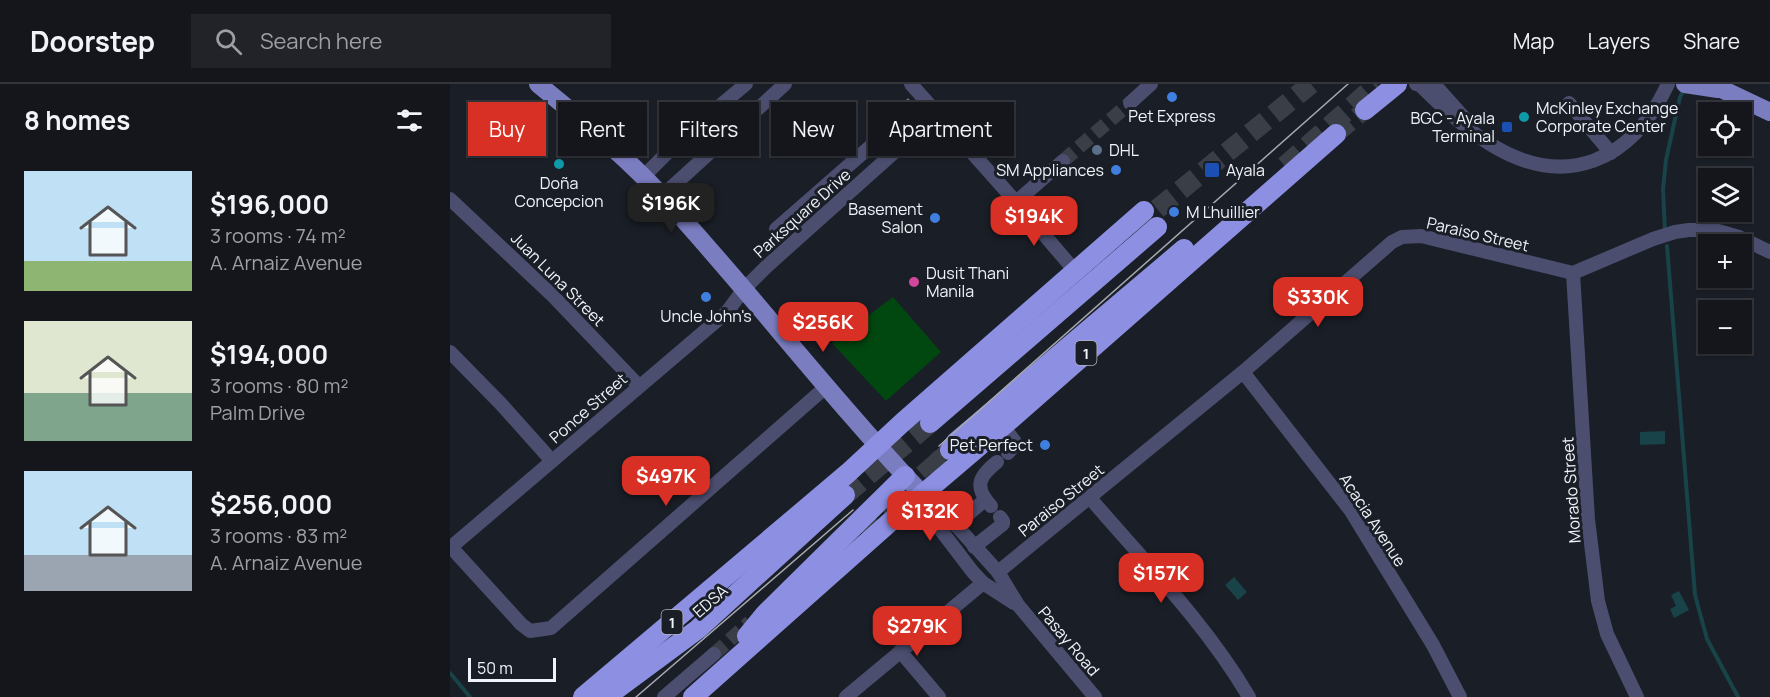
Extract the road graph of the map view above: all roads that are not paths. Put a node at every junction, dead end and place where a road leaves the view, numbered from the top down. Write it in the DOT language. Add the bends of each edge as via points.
graph roads {
  1 [pos="538,84"];
  2 [pos="746,84"];
  3 [pos="785,84"];
  4 [pos="1151,84"];
  5 [pos="1397,84"];
  6 [pos="1416,84"];
  7 [pos="1434,84"];
  8 [pos="1668,84"];
  9 [pos="1685,84"];
  10 [pos="1714,86"];
  11 [pos="915,88"];
  12 [pos="927,102"];
  13 [pos="1130,103"];
  14 [pos="1569,103"];
  15 [pos="1365,110"];
  16 [pos="1770,112"];
  17 [pos="1336,134"];
  18 [pos="1477,134"];
  19 [pos="868,148"];
  20 [pos="1611,153"];
  21 [pos="890,156"];
  22 [pos="981,156"];
  23 [pos="1063,161"];
  24 [pos="643,177"];
  25 [pos="662,196"];
  26 [pos="450,199"];
  27 [pos="1016,202"];
  28 [pos="1248,211"];
  29 [pos="1144,212"];
  30 [pos="1157,227"];
  31 [pos="776,229"];
  32 [pos="1770,252"];
  33 [pos="1076,272"];
  34 [pos="1574,273"];
  35 [pos="744,289"];
  36 [pos="450,352"];
  37 [pos="1243,372"];
  38 [pos="639,386"];
  39 [pos="827,386"];
  40 [pos="930,423"];
  41 [pos="1003,426"];
  42 [pos="878,445"];
  43 [pos="959,453"];
  44 [pos="1008,453"];
  45 [pos="552,461"];
  46 [pos="997,462"];
  47 [pos="985,472"];
  48 [pos="905,476"];
  49 [pos="845,495"];
  50 [pos="923,495"];
  51 [pos="1090,498"];
  52 [pos="992,508"];
  53 [pos="955,525"];
  54 [pos="789,531"];
  55 [pos="450,547"];
  56 [pos="974,547"];
  57 [pos="998,572"];
  58 [pos="983,583"];
  59 [pos="1018,605"];
  60 [pos="698,629"];
  61 [pos="900,651"];
  62 [pos="715,658"];
  63 [pos="700,691"];
  64 [pos="583,697"];
  65 [pos="606,697"];
  66 [pos="621,697"];
  67 [pos="664,697"];
  68 [pos="677,697"];
  69 [pos="846,697"];
  70 [pos="939,697"];
  71 [pos="1095,697"];
  72 [pos="1250,697"];
  73 [pos="1460,697"];
  74 [pos="1637,697"];
  1 -- 24 [label="main road"];
  2 -- 24 [label="street"];
  3 -- 25 [label="street"];
  4 -- 13 [label="street"];
  5 -- 15 [label="highway"];
  6 -- 18 [label="street"];
  7 -- 18 [label="street"];
  8 -- 20 [label="street" via="1650,117"];
  9 -- 10 [label="main road"];
  10 -- 16 [label="main road"];
  11 -- 12 [label="street"];
  14 -- 20 [label="street"];
  17 -- 28 [label="highway, 1"];
  18 -- 20 [label="street" via="1511,155 1545,165 1581,164"];
  19 -- 31 [label="street"];
  21 -- 35 [label="street, Parksquare Drive"];
  22 -- 27 [label="street"];
  23 -- 27 [label="street"];
  24 -- 25 [label="main road"];
  25 -- 35 [label="main road"];
  26 -- 38 [label="street, Juan Luna Street" via="553,296"];
  27 -- 33 [label="street"];
  28 -- 41 [label="highway, 1"];
  28 -- 43 [label="highway" via="1187,247 965,434"];
  29 -- 33 [label="highway, 1"];
  30 -- 40 [label="highway"];
  32 -- 34 [label="street" via="1715,230 1689,230 1653,239"];
  33 -- 42 [label="highway, 1"];
  34 -- 37 [label="street, Paraiso Street" via="1421,236 1402,237"];
  34 -- 74 [label="street, Morado Street" via="1588,519 1598,601 1607,634"];
  35 -- 38 [label="street, Ponce Street" via="727,312"];
  35 -- 39 [label="main road"];
  36 -- 45 [label="street"];
  37 -- 51 [label="street, Paraiso Street"];
  37 -- 73 [label="street, Acacia Avenue" via="1352,511"];
  38 -- 45 [label="street, Ponce Street"];
  39 -- 42 [label="main road"];
  39 -- 55 [label="street" via="550,628 530,631 521,624"];
  41 -- 43 [label="highway, 1"];
  41 -- 44 [label="street" via="1015,442"];
  42 -- 48 [label="main road"];
  42 -- 64 [label="highway, 1"];
  43 -- 47 [label="street"];
  43 -- 50 [label="highway, 1"];
  45 -- 55 [label="street, Ponce Street"];
  46 -- 47 [label="street"];
  47 -- 52 [label="street" via="980,485"];
  48 -- 50 [label="main road"];
  48 -- 63 [label="highway" via="765,614"];
  49 -- 60 [label="highway"];
  50 -- 53 [label="street, Pasay Road" via="937,504"];
  50 -- 58 [label="street, Pasay Road" via="927,512"];
  50 -- 63 [label="highway, 1"];
  51 -- 57 [label="street, Paraiso Street"];
  51 -- 72 [label="street" via="1195,619"];
  52 -- 53 [label="street"];
  52 -- 56 [label="street" via="1003,524"];
  53 -- 56 [label="street, Pasay Road"];
  54 -- 65 [label="highway, EDSA / 1"];
  56 -- 57 [label="street, Pasay Road"];
  57 -- 59 [label="street, Pasay Road"];
  58 -- 59 [label="street, Pasay Road"];
  58 -- 61 [label="street"];
  59 -- 71 [label="street, Pasay Road"];
  60 -- 65 [label="highway"];
  60 -- 66 [label="street"];
  61 -- 69 [label="street"];
  61 -- 70 [label="street"];
  62 -- 67 [label="street"];
  62 -- 68 [label="highway"];
}
